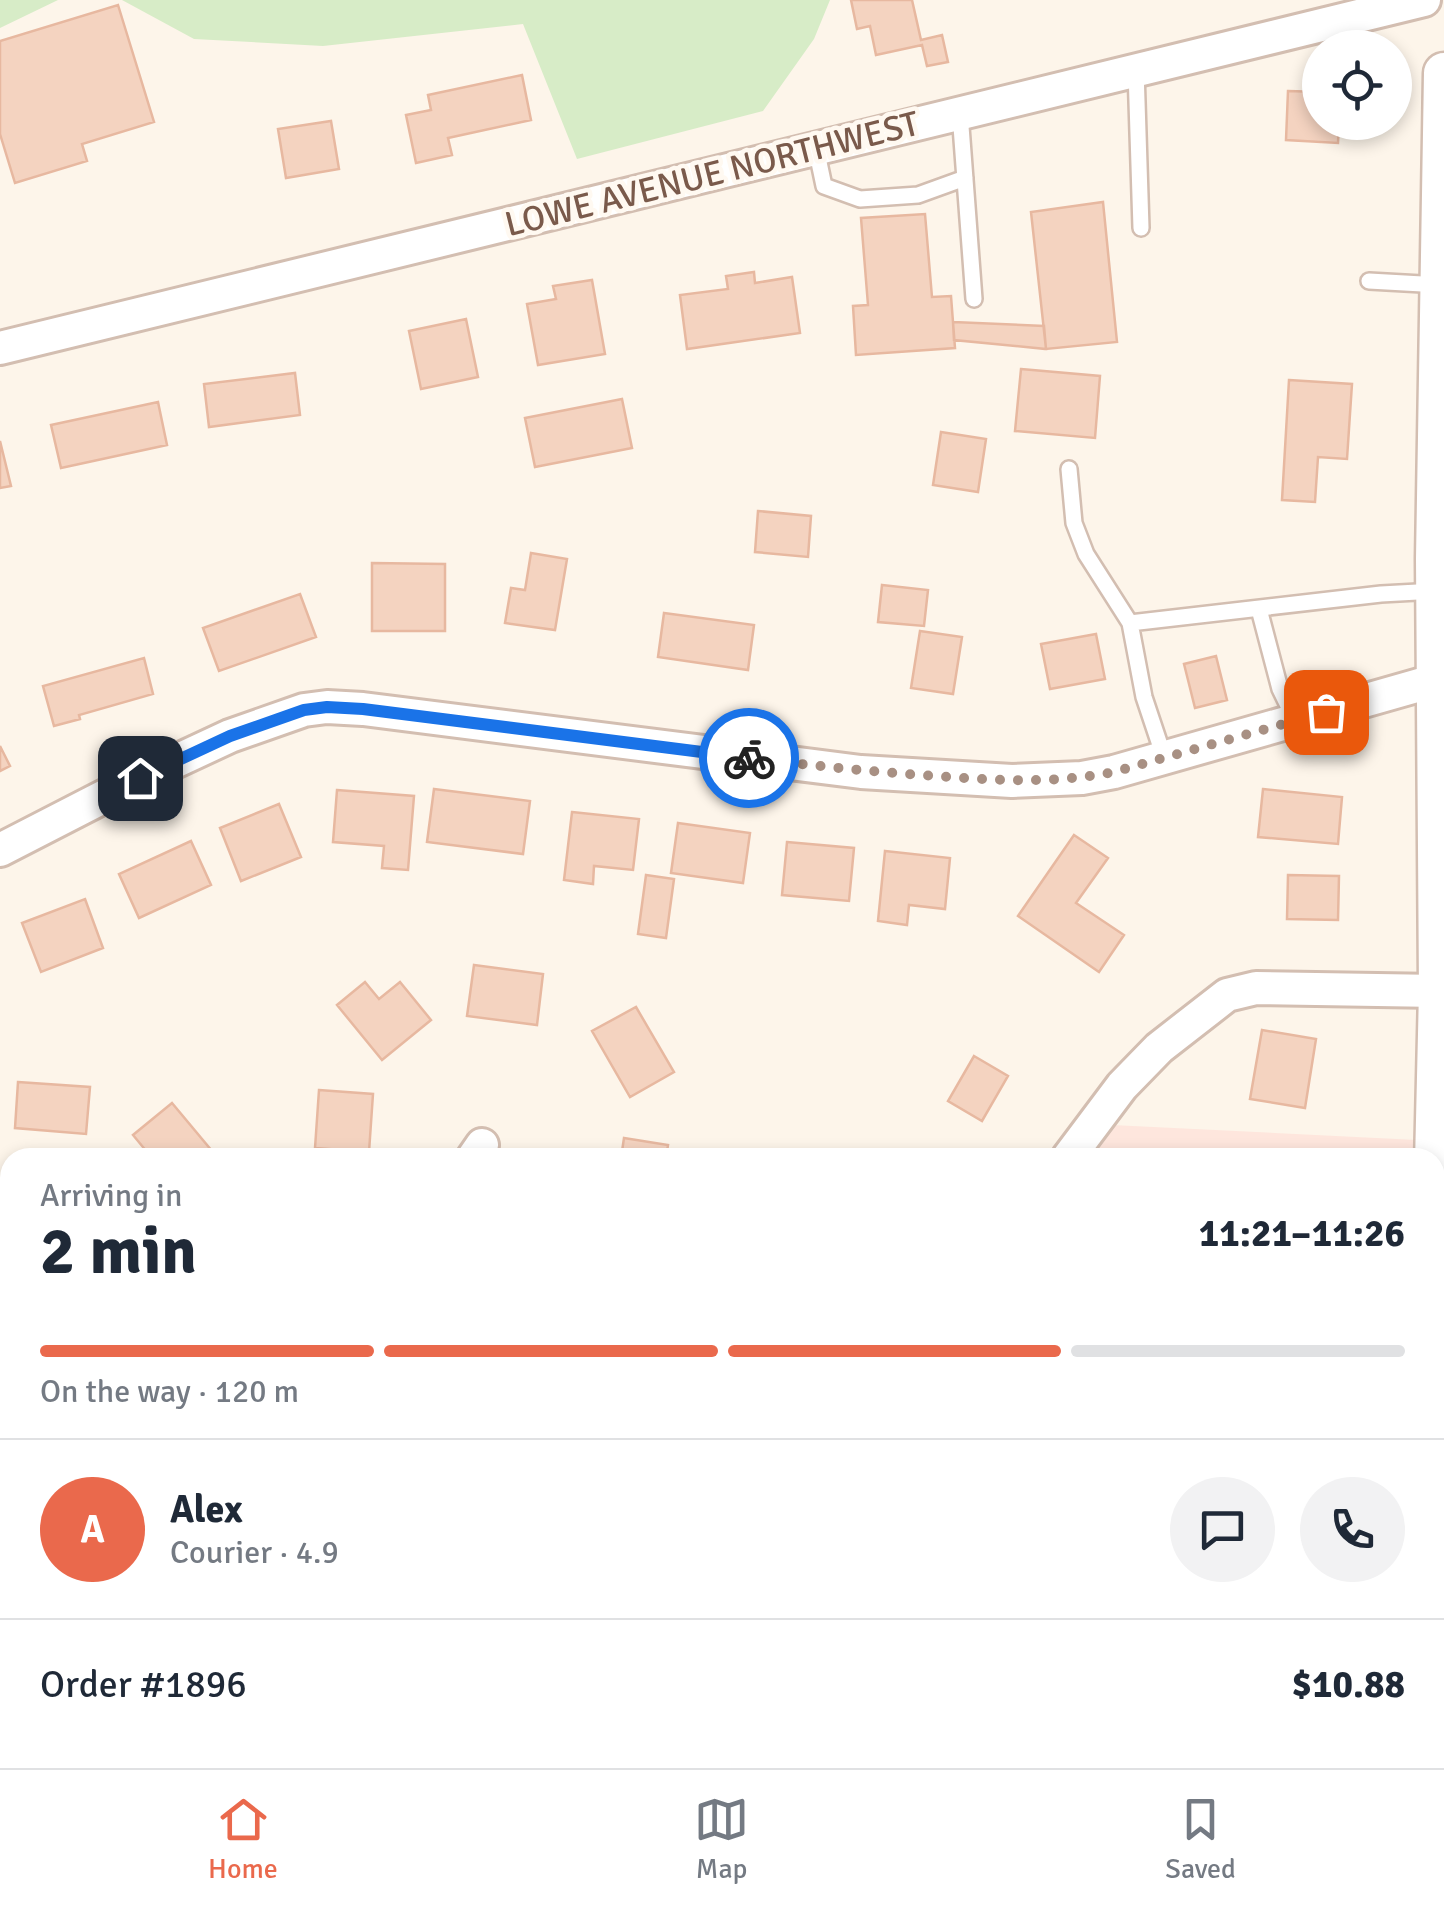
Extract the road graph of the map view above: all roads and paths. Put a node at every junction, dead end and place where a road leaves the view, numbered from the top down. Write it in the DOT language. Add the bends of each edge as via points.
graph roads {
  1 [pos="1424,0"];
  2 [pos="1136,70"];
  3 [pos="1444,73"];
  4 [pos="960,113"];
  5 [pos="816,148"];
  6 [pos="965,178"];
  7 [pos="1141,228"];
  8 [pos="1369,281"];
  9 [pos="1440,285"];
  10 [pos="974,299"];
  11 [pos="0,348"];
  12 [pos="1069,469"];
  13 [pos="1436,591"];
  14 [pos="1260,609"];
  15 [pos="1130,623"];
  16 [pos="1436,680"];
  17 [pos="1295,720"];
  18 [pos="1164,758"];
  19 [pos="1441,802"];
  20 [pos="0,850"];
  21 [pos="1439,991"];
  22 [pos="1436,1144"];
  23 [pos="1076,1148"];
  1 -- 2 [label="street, LOWE AVENUE NORTHWEST"];
  2 -- 4 [label="street, LOWE AVENUE NORTHWEST"];
  2 -- 7 [label="lane"];
  3 -- 9 [label="street"];
  4 -- 5 [label="street, LOWE AVENUE NORTHWEST"];
  4 -- 6 [label="lane"];
  5 -- 6 [label="lane" via="824,186 860,199 918,195"];
  5 -- 11 [label="street, LOWE AVENUE NORTHWEST"];
  6 -- 10 [label="lane"];
  8 -- 9 [label="lane"];
  9 -- 13 [label="street"];
  12 -- 15 [label="lane" via="1074,523 1086,554"];
  13 -- 14 [label="lane"];
  13 -- 16 [label="street"];
  14 -- 15 [label="lane"];
  14 -- 17 [label="lane"];
  15 -- 18 [label="lane"];
  16 -- 17 [label="street"];
  16 -- 19 [label="street"];
  17 -- 18 [label="street"];
  18 -- 20 [label="street" via="1082,778 880,773 327,707 230,736"];
  19 -- 21 [label="street"];
  21 -- 22 [label="street"];
  21 -- 23 [label="street" via="1256,988 1227,995 1159,1048"];
}
